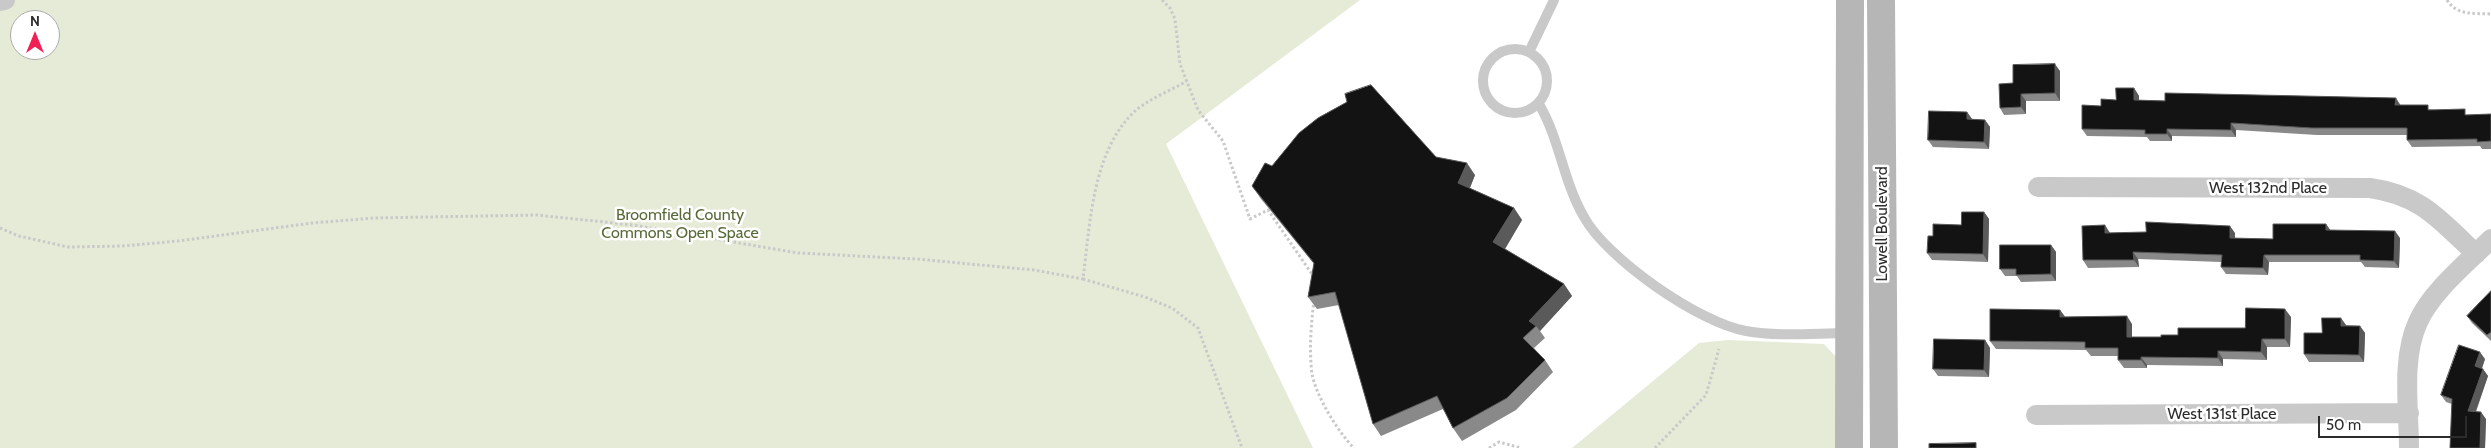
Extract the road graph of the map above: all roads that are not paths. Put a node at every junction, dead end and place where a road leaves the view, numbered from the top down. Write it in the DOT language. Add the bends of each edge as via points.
graph roads {
  1 [pos="5,0"];
  2 [pos="1554,0"];
  3 [pos="1850,0"];
  4 [pos="1881,0"];
  5 [pos="0,1"];
  6 [pos="1530,52"];
  7 [pos="1539,104"];
  8 [pos="2038,187"];
  9 [pos="2491,239"];
  10 [pos="2476,254"];
  11 [pos="1850,333"];
  12 [pos="2409,413"];
  13 [pos="2036,415"];
  14 [pos="1849,448"];
  15 [pos="1878,448"];
  16 [pos="1884,448"];
  17 [pos="2409,448"];
  1 -- 5 [label="street"];
  2 -- 6 [label="lane"];
  3 -- 11 [label="main road, Lowell Boulevard"];
  4 -- 16 [label="main road, Lowell Boulevard"];
  6 -- 7 [label="lane" via="1538,58 1546,77 1544,96"];
  6 -- 7 [label="lane" via="1508,50 1498,54 1488,63 1483,84 1486,95 1500,110 1521,113"];
  7 -- 11 [label="lane" via="1552,128 1582,215 1594,234 1648,279 1699,313 1745,331"];
  8 -- 10 [label="street, West 132nd Place" via="2370,188 2392,191 2419,203"];
  9 -- 10 [label="street"];
  10 -- 12 [label="street" via="2431,301 2418,322 2408,368"];
  11 -- 14 [label="main road, Lowell Boulevard"];
  11 -- 15 [label="main road" via="1860,332 1869,337 1873,347"];
  12 -- 13 [label="street, West 131st Place"];
  12 -- 17 [label="street"];
}
